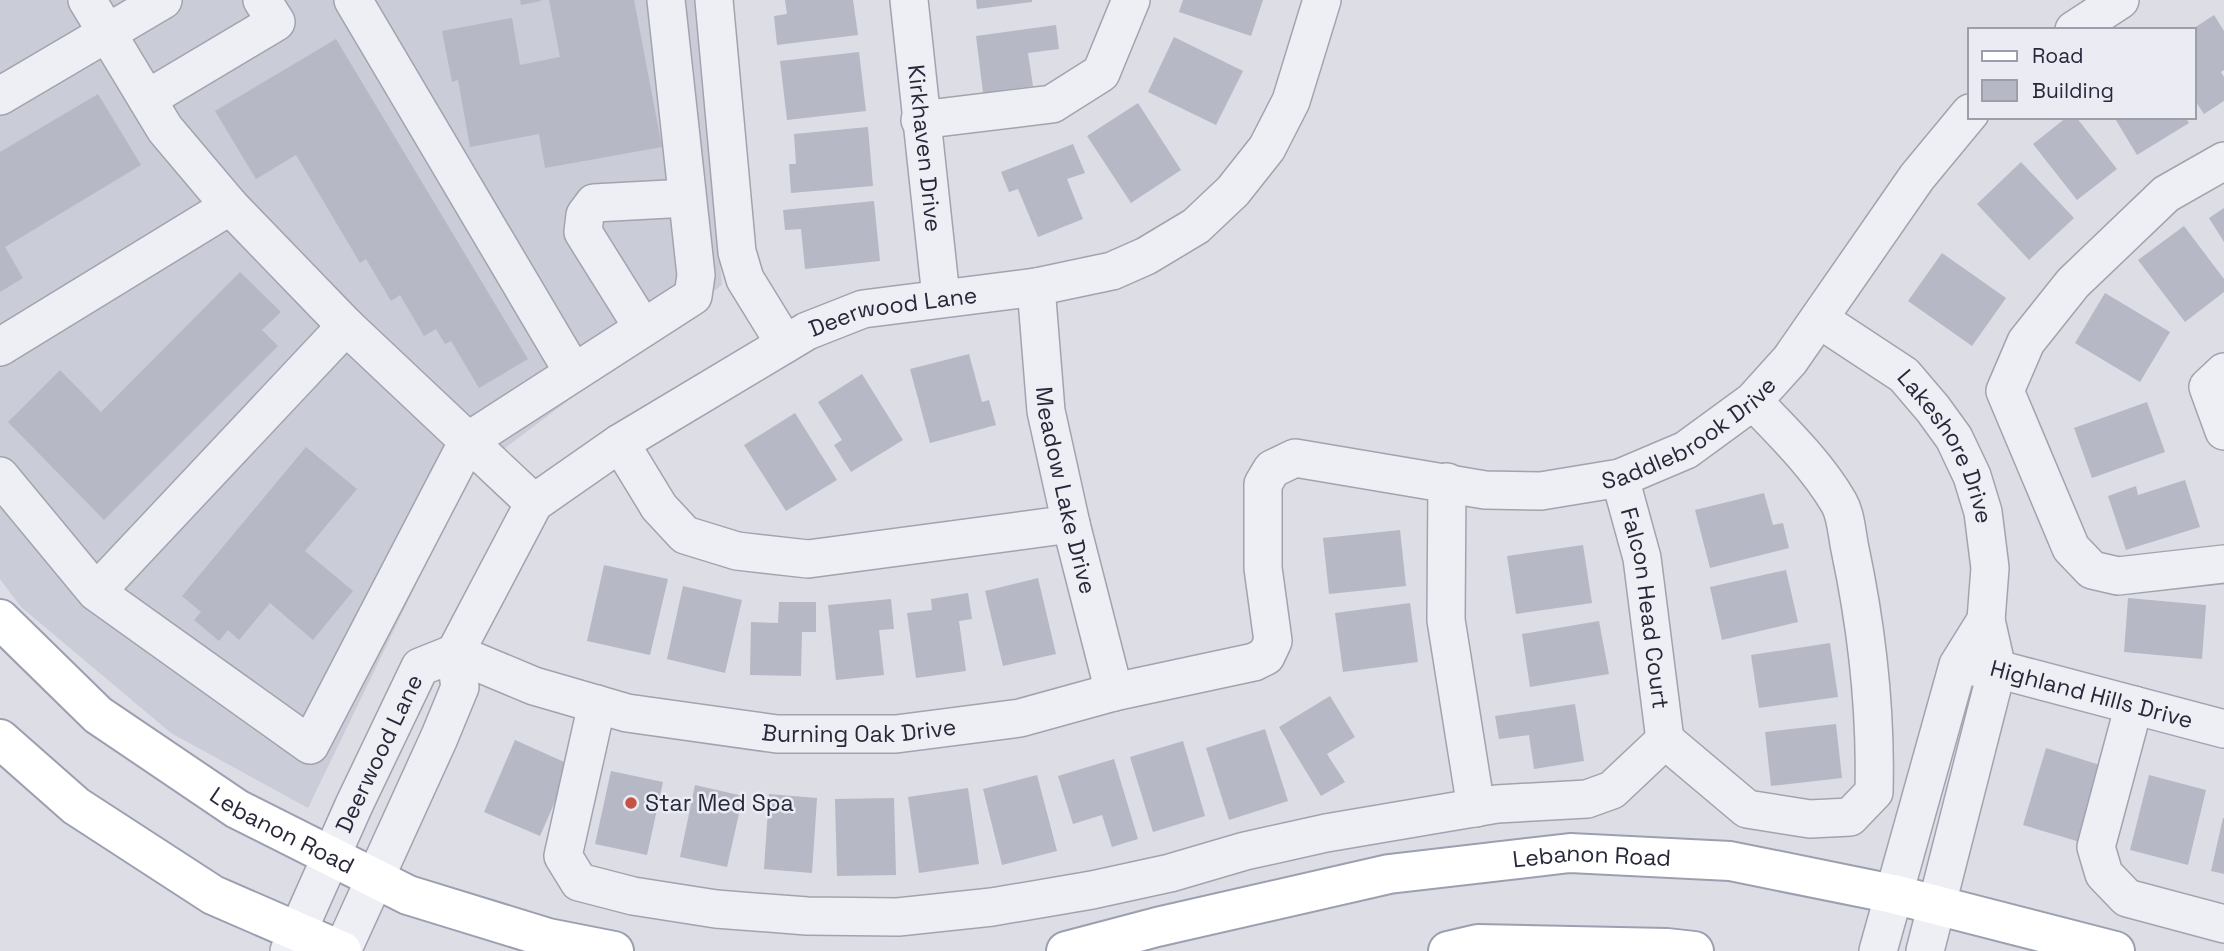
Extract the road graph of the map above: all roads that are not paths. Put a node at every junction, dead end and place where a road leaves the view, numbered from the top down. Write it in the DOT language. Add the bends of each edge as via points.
graph roads {
  1 [pos="87,0"];
  2 [pos="262,0"];
  3 [pos="353,0"];
  4 [pos="666,0"];
  5 [pos="714,0"];
  6 [pos="909,0"];
  7 [pos="1131,0"];
  8 [pos="1321,0"];
  9 [pos="2120,0"];
  10 [pos="155,2"];
  11 [pos="2077,28"];
  12 [pos="107,33"];
  13 [pos="0,96"];
  14 [pos="147,99"];
  15 [pos="1968,115"];
  16 [pos="920,120"];
  17 [pos="2224,161"];
  18 [pos="687,198"];
  19 [pos="230,206"];
  20 [pos="1036,287"];
  21 [pos="941,297"];
  22 [pos="1819,319"];
  23 [pos="346,326"];
  24 [pos="643,328"];
  25 [pos="785,344"];
  26 [pos="0,347"];
  27 [pos="573,372"];
  28 [pos="2216,380"];
  29 [pos="1753,401"];
  30 [pos="2224,431"];
  31 [pos="468,441"];
  32 [pos="620,443"];
  33 [pos="0,476"];
  34 [pos="1620,478"];
  35 [pos="1447,482"];
  36 [pos="534,503"];
  37 [pos="1071,524"];
  38 [pos="2224,564"];
  39 [pos="96,592"];
  40 [pos="0,619"];
  41 [pos="1986,620"];
  42 [pos="455,653"];
  43 [pos="1266,656"];
  44 [pos="1958,665"];
  45 [pos="1997,669"];
  46 [pos="1114,692"];
  47 [pos="597,704"];
  48 [pos="2134,705"];
  49 [pos="2224,729"];
  50 [pos="0,739"];
  51 [pos="1665,740"];
  52 [pos="1476,808"];
  53 [pos="331,856"];
  54 [pos="375,879"];
  55 [pos="1894,894"];
  56 [pos="1937,905"];
  57 [pos="2224,924"];
  58 [pos="293,941"];
  59 [pos="342,951"];
  60 [pos="614,951"];
  61 [pos="1066,951"];
  62 [pos="1448,951"];
  63 [pos="1694,951"];
  64 [pos="1878,951"];
  65 [pos="1926,951"];
  66 [pos="2115,951"];
  1 -- 12 [label="street"];
  2 -- 14 [label="street" via="276,22"];
  3 -- 27 [label="street"];
  4 -- 18 [label="street"];
  5 -- 25 [label="street" via="737,252 745,279"];
  6 -- 16 [label="street, Kirkhaven Drive"];
  7 -- 16 [label="street" via="1101,73 1052,104"];
  8 -- 20 [label="street, Deerwood Lane" via="1291,101 1266,148 1233,191 1196,226 1146,256 1112,271"];
  9 -- 11 [label="street"];
  10 -- 12 [label="street"];
  12 -- 13 [label="street"];
  12 -- 14 [label="street"];
  14 -- 19 [label="street" via="165,129"];
  15 -- 22 [label="street, Saddlebrook Drive" via="1917,177"];
  16 -- 21 [label="street, Kirkhaven Drive"];
  17 -- 38 [label="street" via="2166,194 2073,283 2026,342 2005,391 2071,548 2092,570 2118,576"];
  18 -- 24 [label="street" via="696,275 693,296"];
  18 -- 24 [label="street" via="594,203 585,215 583,232"];
  19 -- 23 [label="street"];
  19 -- 26 [label="street"];
  20 -- 21 [label="street, Deerwood Lane"];
  20 -- 37 [label="street, Meadow Lake Drive" via="1046,411"];
  21 -- 25 [label="street, Deerwood Lane" via="863,309"];
  22 -- 29 [label="street, Saddlebrook Drive"];
  22 -- 41 [label="street, Lakeshore Drive" via="1904,375 1954,438 1983,512 1990,568"];
  23 -- 31 [label="street"];
  23 -- 39 [label="street"];
  24 -- 27 [label="street"];
  25 -- 32 [label="street, Deerwood Lane"];
  27 -- 31 [label="street"];
  28 -- 30 [label="street"];
  29 -- 34 [label="street, Saddlebrook Drive" via="1686,450"];
  29 -- 51 [label="street" via="1796,446 1840,505 1867,656 1875,733 1874,792 1850,817 1810,819 1746,809"];
  31 -- 36 [label="street"];
  31 -- 39 [label="street" via="310,745"];
  32 -- 36 [label="street, Deerwood Lane"];
  32 -- 37 [label="street" via="659,507 685,534 737,551 807,559"];
  33 -- 39 [label="street"];
  34 -- 35 [label="street, Saddlebrook Drive" via="1541,491 1485,490"];
  34 -- 51 [label="street, Falcon Head Court" via="1642,558"];
  35 -- 43 [label="street, Saddlebrook Drive" via="1295,458 1272,469 1263,484 1262,510 1263,568 1273,641"];
  35 -- 52 [label="street" via="1446,620"];
  36 -- 42 [label="street, Deerwood Lane"];
  37 -- 46 [label="street, Meadow Lake Drive"];
  40 -- 53 [label="main road, Lebanon Road" via="98,715 237,809"];
  41 -- 44 [label="street, Lakeshore Drive"];
  41 -- 45 [label="street, Lakeshore Drive"];
  42 -- 47 [label="street, Burning Oak Drive" via="534,686"];
  42 -- 53 [label="street, Deerwood Lane" via="420,667"];
  42 -- 54 [label="street, Deerwood Lane" via="460,687"];
  43 -- 46 [label="street, Burning Oak Drive"];
  44 -- 45 [label="street, Highland Hills Drive"];
  44 -- 55 [label="street, Lakeshore Drive"];
  45 -- 48 [label="street, Highland Hills Drive"];
  45 -- 56 [label="street, Lakeshore Drive"];
  46 -- 47 [label="street, Burning Oak Drive" via="1020,718 896,734 777,734 627,713"];
  47 -- 52 [label="street" via="563,856 579,882 716,909 898,917 992,907 1091,891 1326,832"];
  48 -- 49 [label="street, Highland Hills Drive"];
  48 -- 57 [label="street" via="2096,847 2104,874 2127,898"];
  50 -- 58 [label="main road" via="76,806"];
  51 -- 52 [label="street" via="1612,790 1587,799"];
  53 -- 54 [label="main road, Lebanon Road"];
  53 -- 58 [label="street, Deerwood Lane"];
  54 -- 59 [label="street, Deerwood Lane"];
  54 -- 60 [label="main road, Lebanon Road" via="408,895 548,938"];
  55 -- 56 [label="main road, Lebanon Road"];
  55 -- 61 [label="main road, Lebanon Road" via="1730,861 1570,853 1389,874"];
  55 -- 64 [label="street, Lakeshore Drive"];
  56 -- 65 [label="street, Lakeshore Drive"];
  56 -- 66 [label="main road, Lebanon Road"];
  58 -- 59 [label="main road"];
  62 -- 63 [label="main road" via="1478,944"];
}
